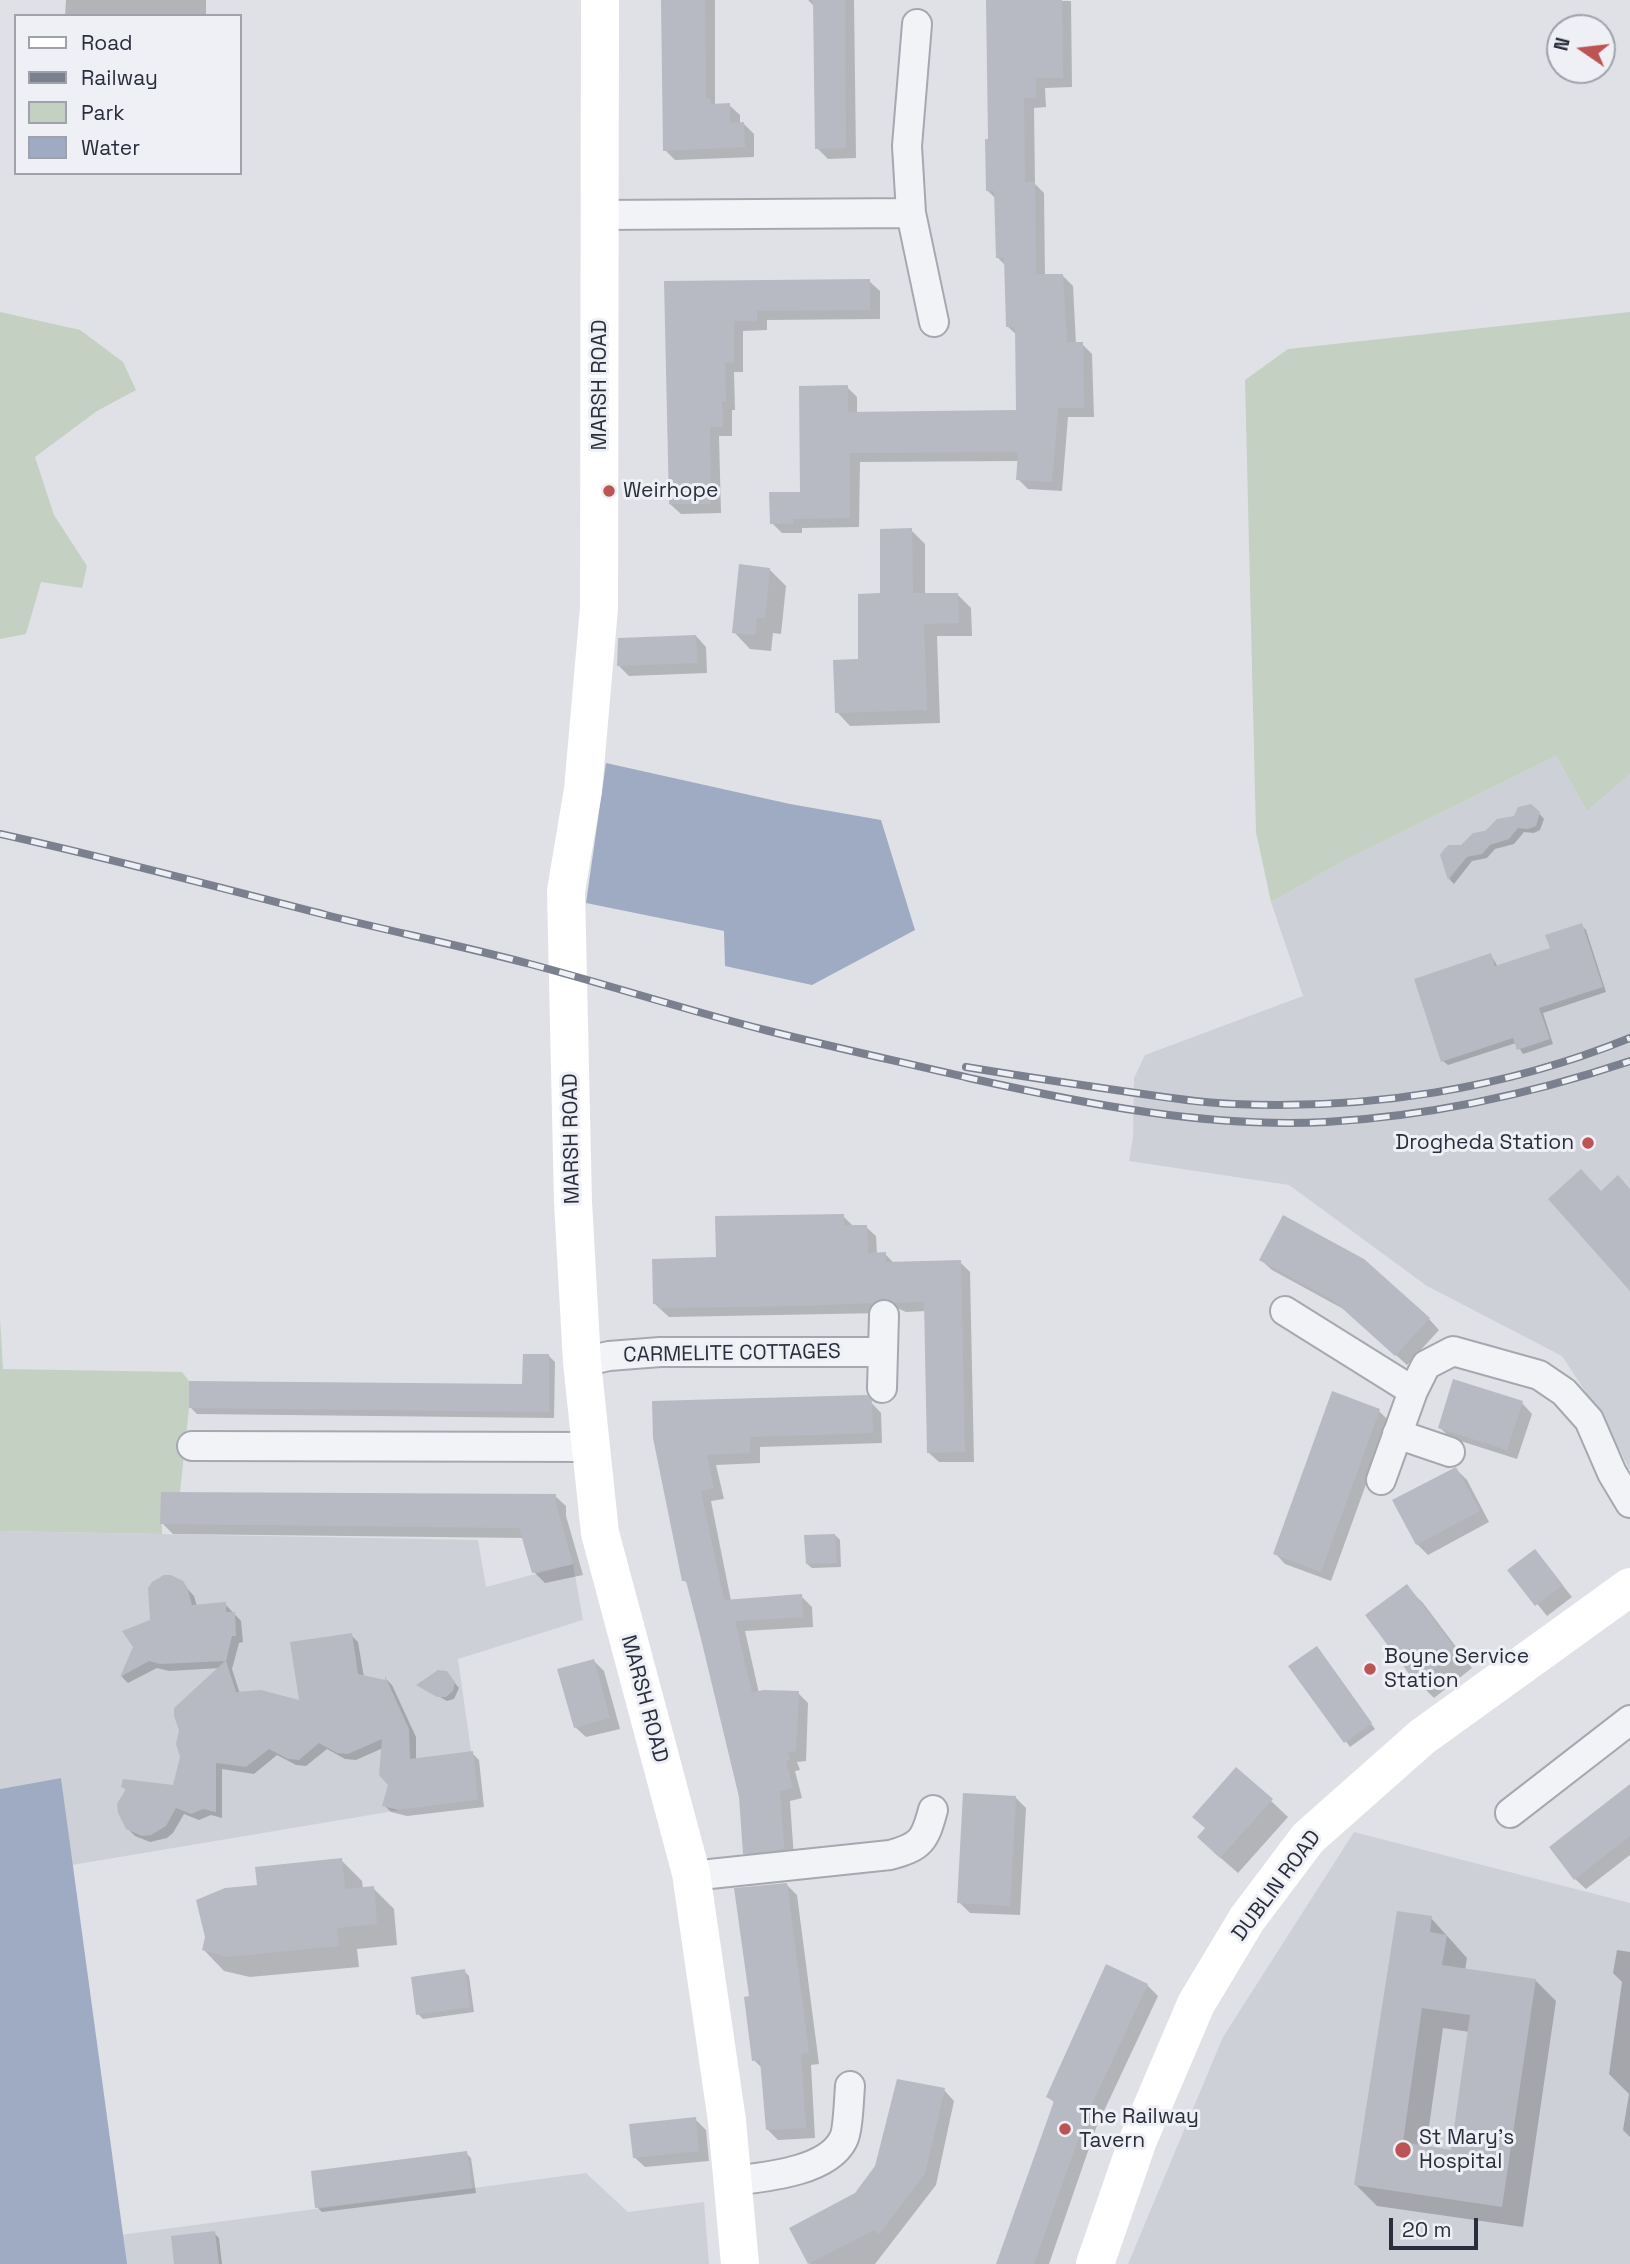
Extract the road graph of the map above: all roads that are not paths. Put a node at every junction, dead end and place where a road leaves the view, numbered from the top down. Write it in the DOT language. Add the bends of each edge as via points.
graph roads {
  1 [pos="600,0"];
  2 [pos="917,24"];
  3 [pos="911,213"];
  4 [pos="600,215"];
  5 [pos="934,322"];
  6 [pos="1285,1311"];
  7 [pos="884,1315"];
  8 [pos="883,1352"];
  9 [pos="582,1362"];
  10 [pos="882,1388"];
  11 [pos="1413,1391"];
  12 [pos="1397,1434"];
  13 [pos="192,1446"];
  14 [pos="589,1447"];
  15 [pos="1450,1452"];
  16 [pos="1381,1480"];
  17 [pos="1630,1503"];
  18 [pos="1630,1587"];
  19 [pos="1630,1720"];
  20 [pos="933,1810"];
  21 [pos="1510,1813"];
  22 [pos="691,1876"];
  23 [pos="850,2086"];
  24 [pos="733,2181"];
  25 [pos="740,2264"];
  26 [pos="1095,2264"];
  1 -- 4 [label="main road, MARSH ROAD"];
  2 -- 3 [label="street" via="907,146"];
  3 -- 4 [label="street"];
  3 -- 5 [label="street"];
  4 -- 9 [label="main road, MARSH ROAD" via="599,608 583,790 566,891 573,1202"];
  6 -- 11 [label="street"];
  7 -- 8 [label="street"];
  8 -- 9 [label="street, CARMELITE COTTAGES" via="660,1352"];
  8 -- 10 [label="street"];
  9 -- 14 [label="main road, MARSH ROAD"];
  11 -- 12 [label="street"];
  11 -- 17 [label="street" via="1426,1365 1453,1351 1539,1376 1564,1392 1590,1420"];
  12 -- 15 [label="street"];
  12 -- 16 [label="street"];
  13 -- 14 [label="street"];
  14 -- 22 [label="main road, MARSH ROAD" via="600,1533"];
  18 -- 26 [label="main road, DUBLIN ROAD" via="1422,1737 1308,1838 1247,1919 1196,2004 1138,2140"];
  19 -- 21 [label="street"];
  20 -- 22 [label="street" via="926,1836 910,1850"];
  22 -- 24 [label="main road, MARSH ROAD"];
  23 -- 24 [label="street" via="844,2140 828,2157 787,2174"];
  24 -- 25 [label="main road, MARSH ROAD"];
}
